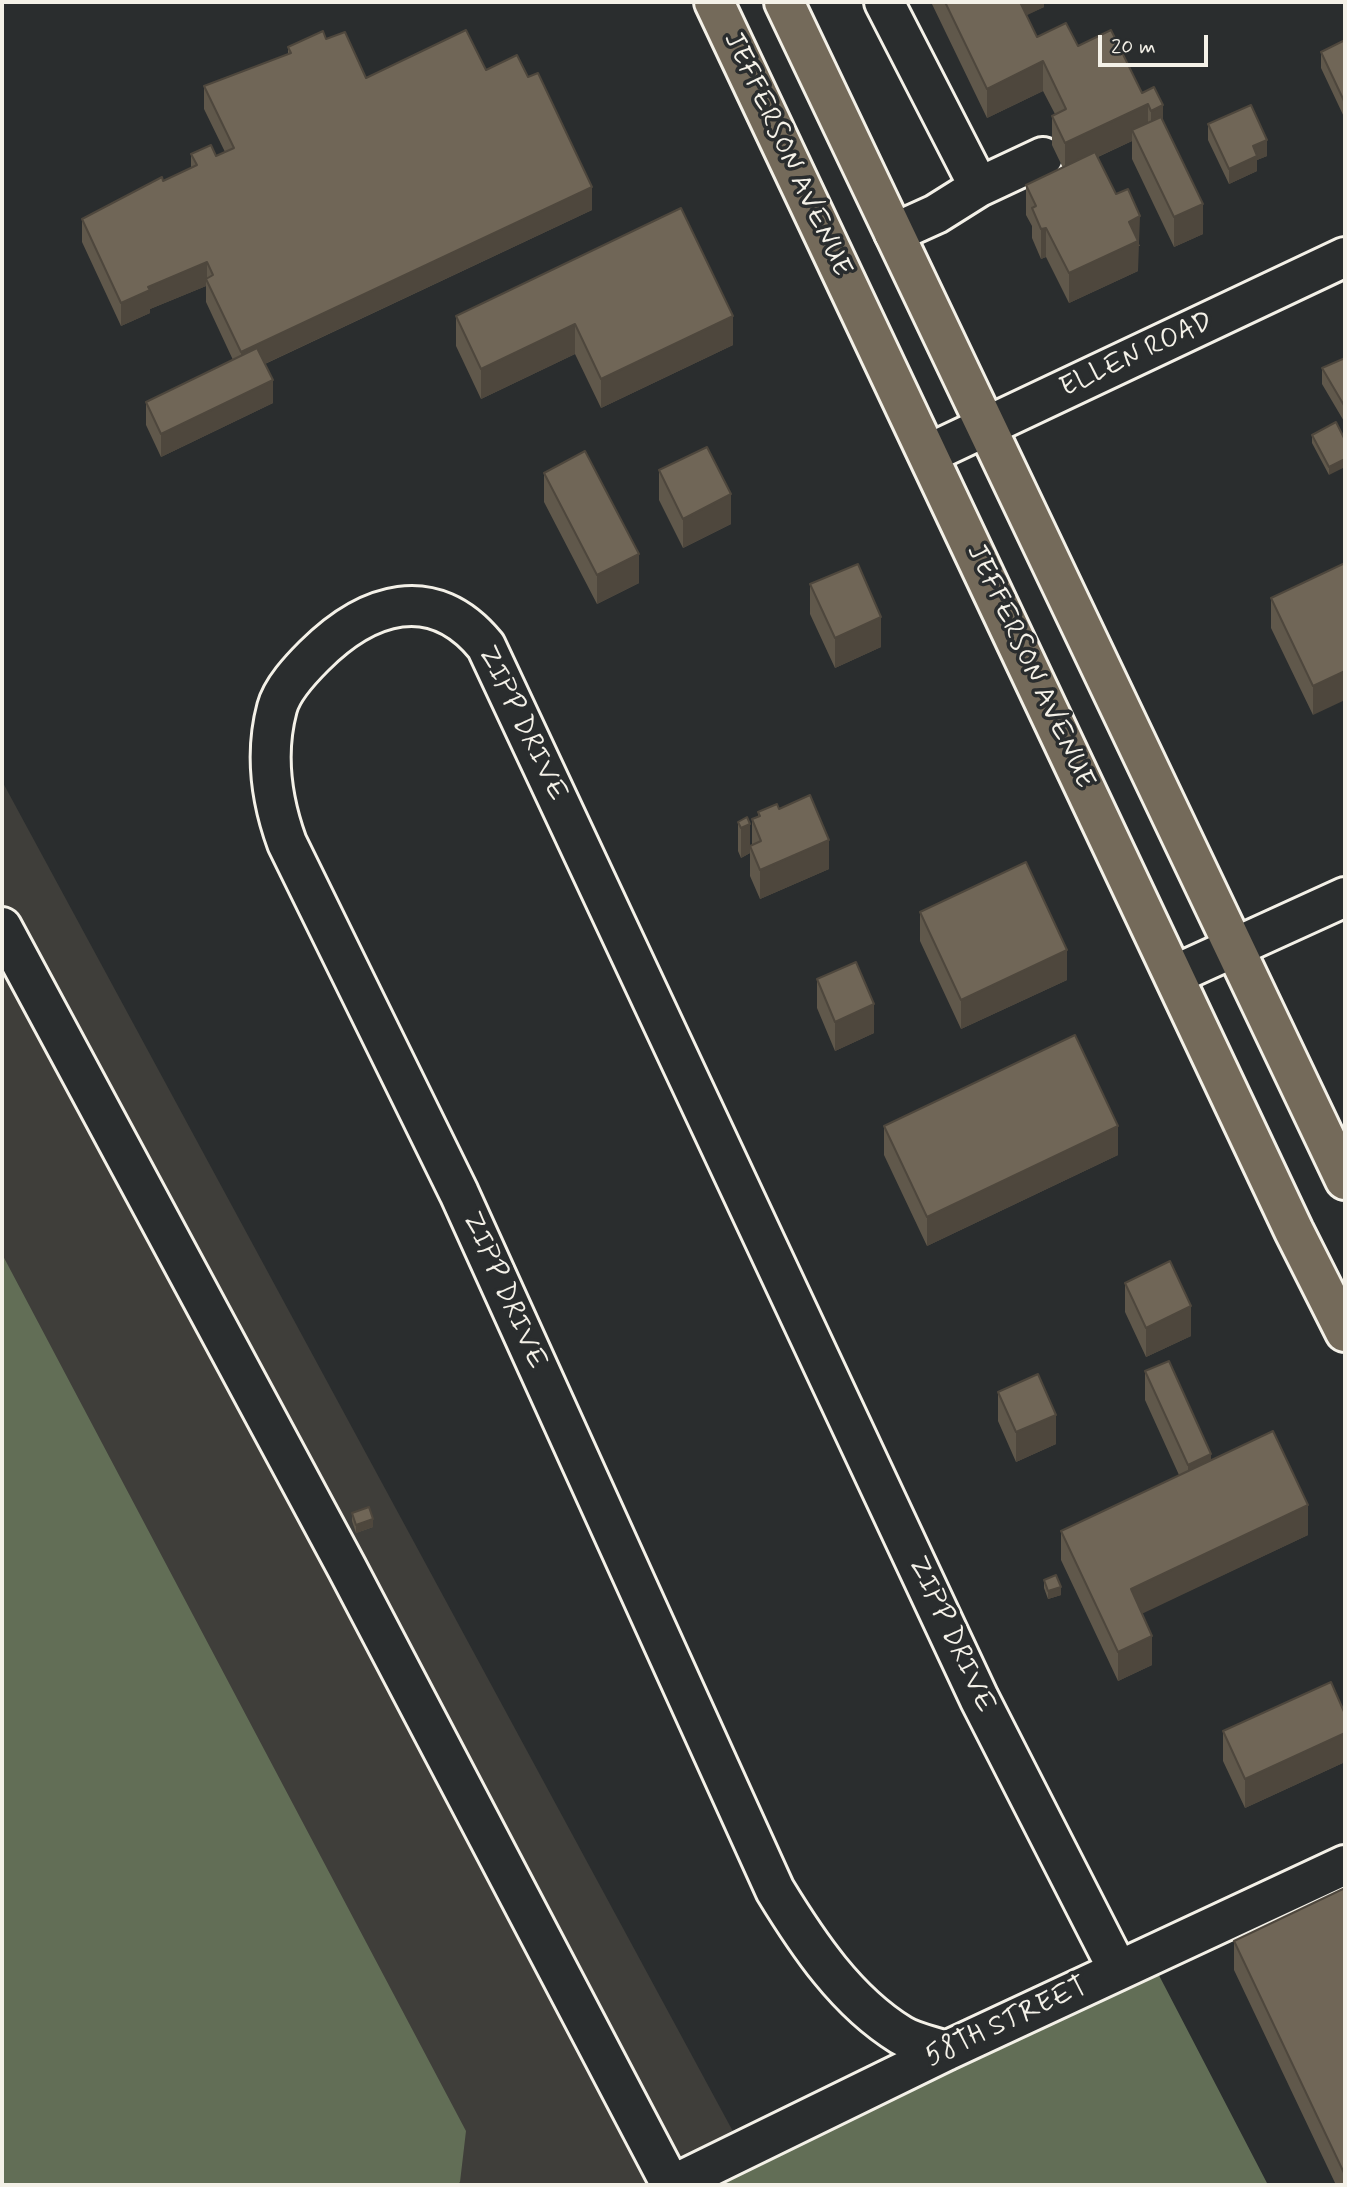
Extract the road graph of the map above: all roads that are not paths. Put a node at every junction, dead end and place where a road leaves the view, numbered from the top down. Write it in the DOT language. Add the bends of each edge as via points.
graph roads {
  1 [pos="714,2"];
  2 [pos="784,2"];
  3 [pos="884,2"];
  4 [pos="1043,157"];
  5 [pos="979,187"];
  6 [pos="894,233"];
  7 [pos="1345,257"];
  8 [pos="987,427"];
  9 [pos="929,454"];
  10 [pos="1345,897"];
  11 [pos="2,927"];
  12 [pos="1234,947"];
  13 [pos="1174,975"];
  14 [pos="1345,1180"];
  15 [pos="1345,1332"];
  16 [pos="1345,1865"];
  17 [pos="1118,1970"];
  18 [pos="946,2051"];
  19 [pos="672,2185"];
  1 -- 9 [label="main road, JEFFERSON AVENUE"];
  2 -- 6 [label="main road"];
  3 -- 5 [label="street"];
  4 -- 5 [label="street"];
  5 -- 6 [label="street"];
  6 -- 8 [label="main road"];
  7 -- 8 [label="street, ELLEN ROAD"];
  8 -- 9 [label="street, ELLEN ROAD"];
  8 -- 12 [label="main road"];
  9 -- 13 [label="main road, JEFFERSON AVENUE"];
  10 -- 12 [label="street"];
  11 -- 19 [label="street" via="348,1568"];
  12 -- 13 [label="street"];
  12 -- 14 [label="main road"];
  13 -- 15 [label="main road, JEFFERSON AVENUE"];
  16 -- 17 [label="street, 58TH STREET"];
  17 -- 18 [label="street, 58TH STREET"];
  17 -- 18 [label="street, ZIPP DRIVE" via="979,1699 486,646 449,613 422,605 394,606 366,617 330,640 301,669 277,705 270,746 271,787 287,843 458,1193 775,1890 807,1942 847,1989 903,2036"];
  18 -- 19 [label="street, 58TH STREET"];
}
